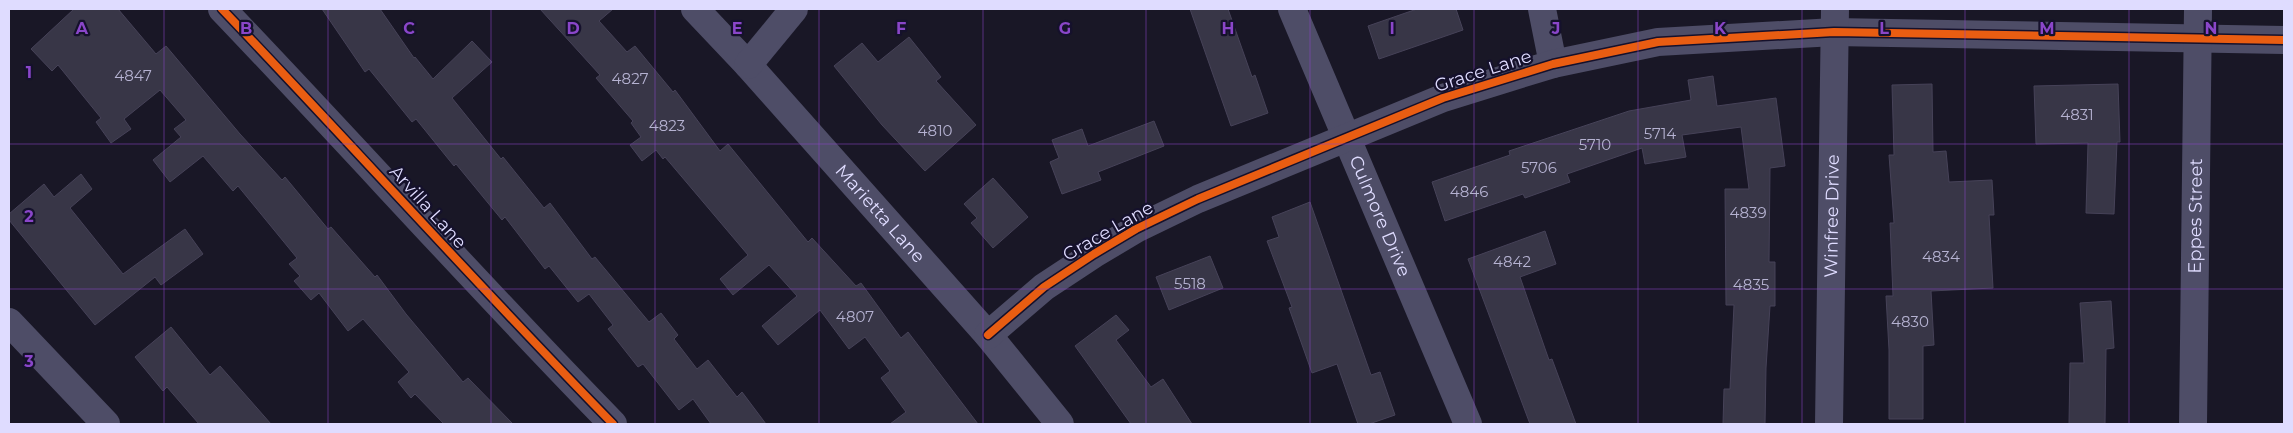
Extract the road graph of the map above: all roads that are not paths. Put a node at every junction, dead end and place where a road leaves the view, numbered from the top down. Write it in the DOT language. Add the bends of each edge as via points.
graph roads {
  1 [pos="222,9"];
  2 [pos="695,9"];
  3 [pos="794,9"];
  4 [pos="1292,9"];
  5 [pos="1542,9"];
  6 [pos="2198,9"];
  7 [pos="1835,20"];
  8 [pos="2198,37"];
  9 [pos="2284,40"];
  10 [pos="1553,64"];
  11 [pos="748,65"];
  12 [pos="1346,137"];
  13 [pos="9,322"];
  14 [pos="988,335"];
  15 [pos="106,424"];
  16 [pos="612,424"];
  17 [pos="1060,424"];
  18 [pos="1468,424"];
  19 [pos="1828,424"];
  20 [pos="2193,424"];
  1 -- 16 [label="street, Arvilla Lane"];
  2 -- 11 [label="street, Marietta Lane"];
  3 -- 11 [label="street"];
  4 -- 12 [label="street, Culmore Drive"];
  5 -- 10 [label="street"];
  6 -- 8 [label="street, Eppes Street"];
  7 -- 8 [label="street, Grace Lane"];
  7 -- 10 [label="street, Grace Lane" via="1658,42"];
  7 -- 19 [label="street, Winfree Drive"];
  8 -- 9 [label="street, Grace Lane"];
  8 -- 20 [label="street, Eppes Street"];
  10 -- 12 [label="street, Grace Lane" via="1442,98"];
  11 -- 14 [label="street, Marietta Lane"];
  12 -- 14 [label="street, Grace Lane" via="1198,199 1136,229 1044,287"];
  12 -- 18 [label="street, Culmore Drive"];
  13 -- 15 [label="street"];
  14 -- 17 [label="street, Marietta Lane"];
}
